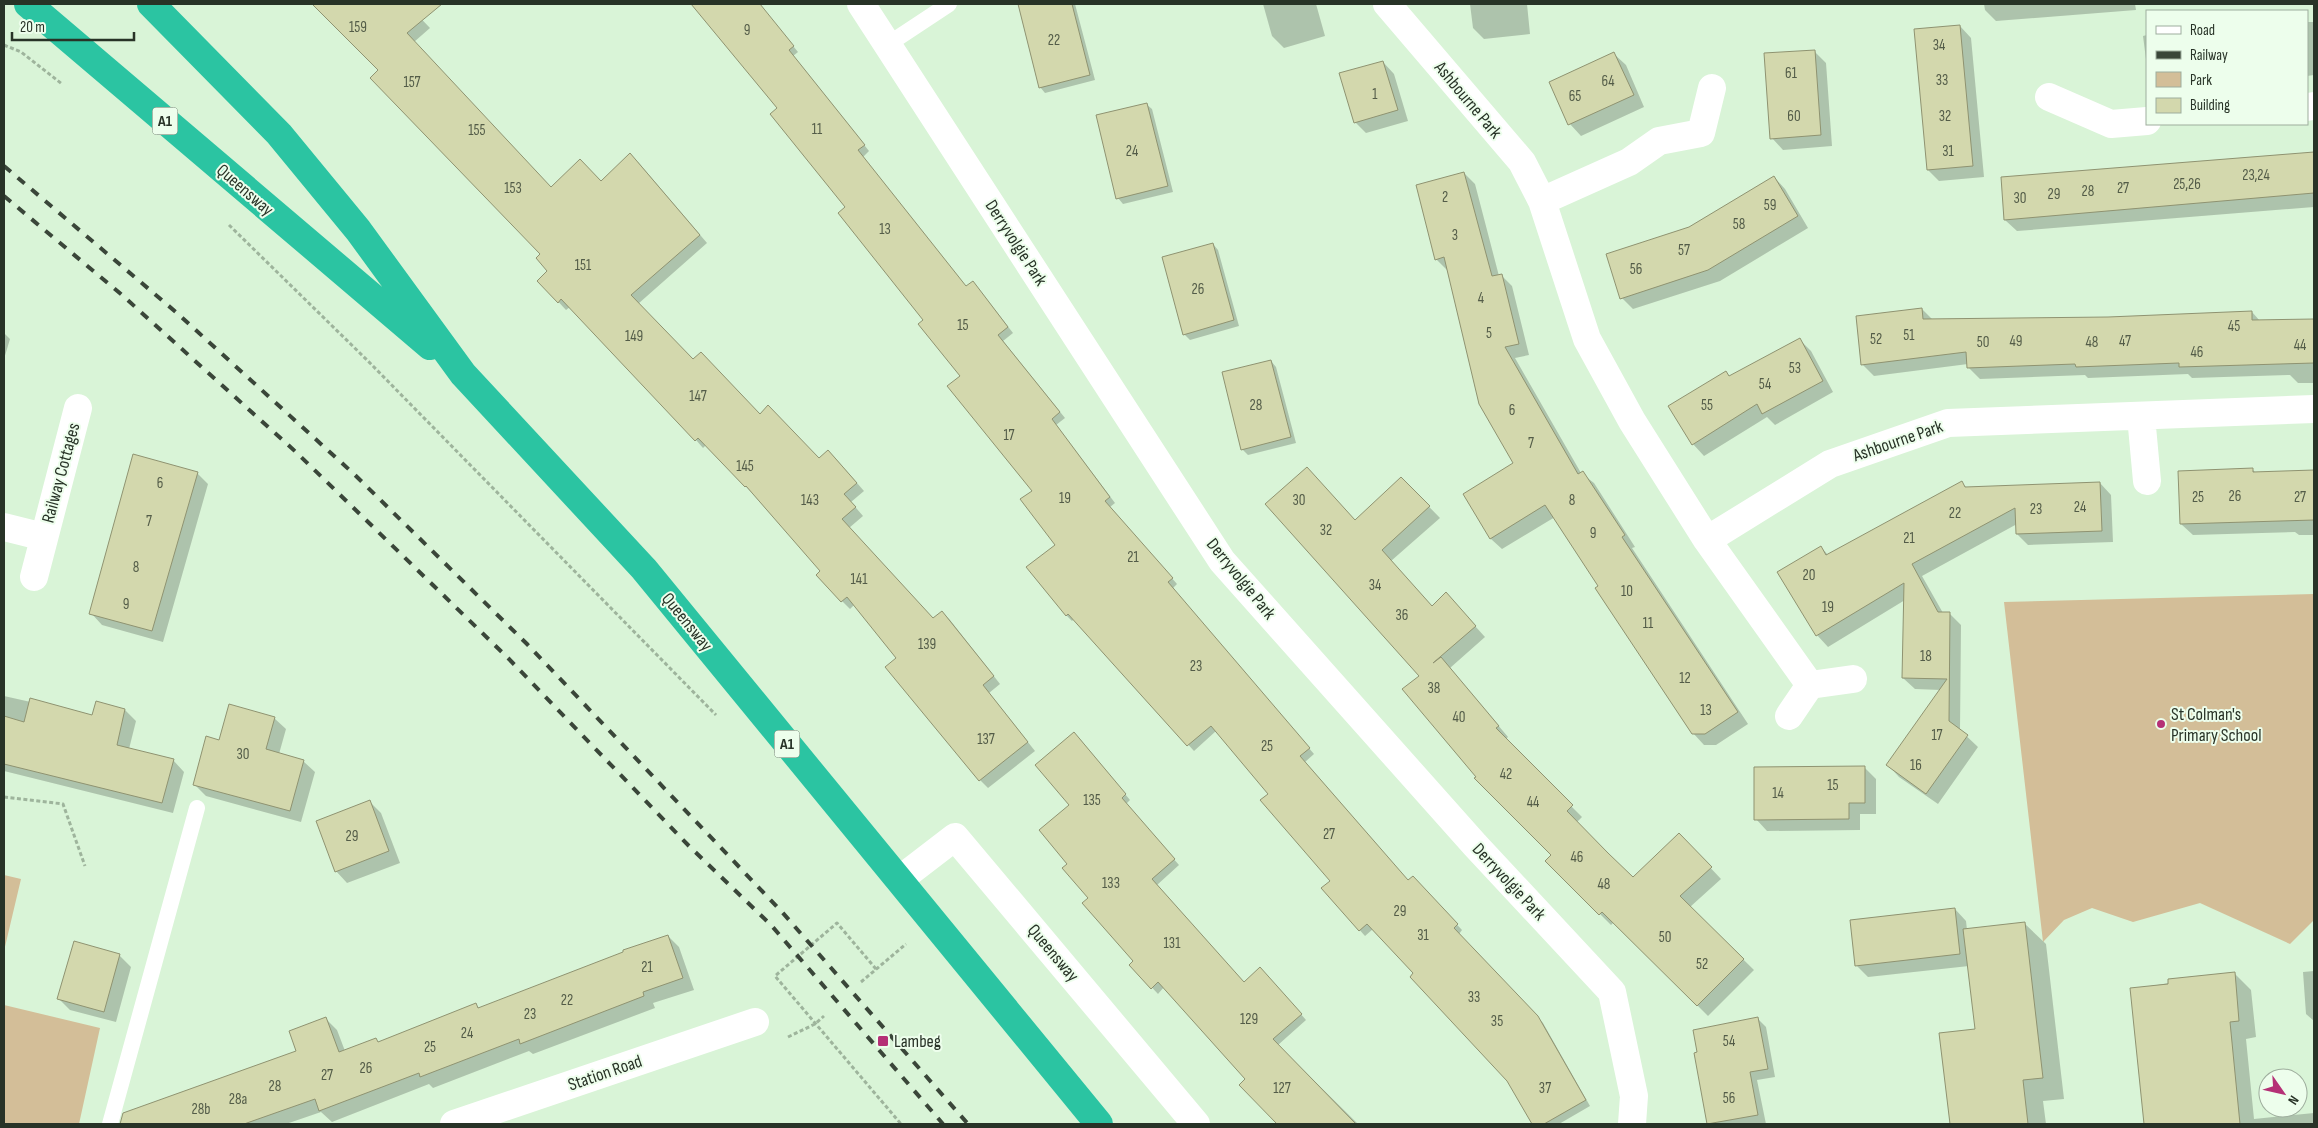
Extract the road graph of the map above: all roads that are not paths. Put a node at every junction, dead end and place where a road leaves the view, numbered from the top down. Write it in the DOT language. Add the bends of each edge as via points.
graph roads {
  1 [pos="28,4"];
  2 [pos="151,4"];
  3 [pos="861,4"];
  4 [pos="948,4"];
  5 [pos="1387,4"];
  6 [pos="887,44"];
  7 [pos="1712,88"];
  8 [pos="2049,97"];
  9 [pos="2146,121"];
  10 [pos="1542,201"];
  11 [pos="463,374"];
  12 [pos="78,408"];
  13 [pos="2314,409"];
  14 [pos="2141,416"];
  15 [pos="2147,481"];
  16 [pos="4,527"];
  17 [pos="44,537"];
  18 [pos="1707,540"];
  19 [pos="34,577"];
  20 [pos="1853,679"];
  21 [pos="1810,685"];
  22 [pos="1789,716"];
  23 [pos="196,808"];
  24 [pos="899,880"];
  25 [pos="755,1022"];
  26 [pos="110,1124"];
  27 [pos="454,1124"];
  28 [pos="1098,1124"];
  29 [pos="1196,1124"];
  30 [pos="1632,1124"];
  1 -- 11 [label="highway, Queensway / A1"];
  2 -- 11 [label="highway, Queensway / A1" via="285,141 358,230"];
  3 -- 6 [label="street, Derryvolgie Park"];
  4 -- 6 [label="lane"];
  5 -- 10 [label="street, Ashbourne Park" via="1522,162"];
  6 -- 30 [label="street, Derryvolgie Park" via="1222,562 1475,845 1612,992 1634,1096"];
  7 -- 10 [label="street" via="1701,133 1659,141 1629,162"];
  8 -- 9 [label="street" via="2111,124"];
  10 -- 18 [label="street, Ashbourne Park" via="1587,338 1632,421"];
  11 -- 24 [label="highway, Queensway / A1" via="644,569"];
  12 -- 17 [label="street, Railway Cottages"];
  13 -- 14 [label="street, Ashbourne Park"];
  14 -- 15 [label="street"];
  14 -- 18 [label="street, Ashbourne Park" via="1948,423 1830,464"];
  16 -- 17 [label="street, Railway Cottages"];
  17 -- 19 [label="street, Railway Cottages"];
  18 -- 21 [label="street, Ashbourne Park"];
  20 -- 21 [label="street"];
  21 -- 22 [label="street"];
  23 -- 26 [label="lane"];
  24 -- 28 [label="highway, Queensway / A1"];
  24 -- 29 [label="street, Queensway" via="955,837"];
  25 -- 27 [label="street, Station Road"];
}
